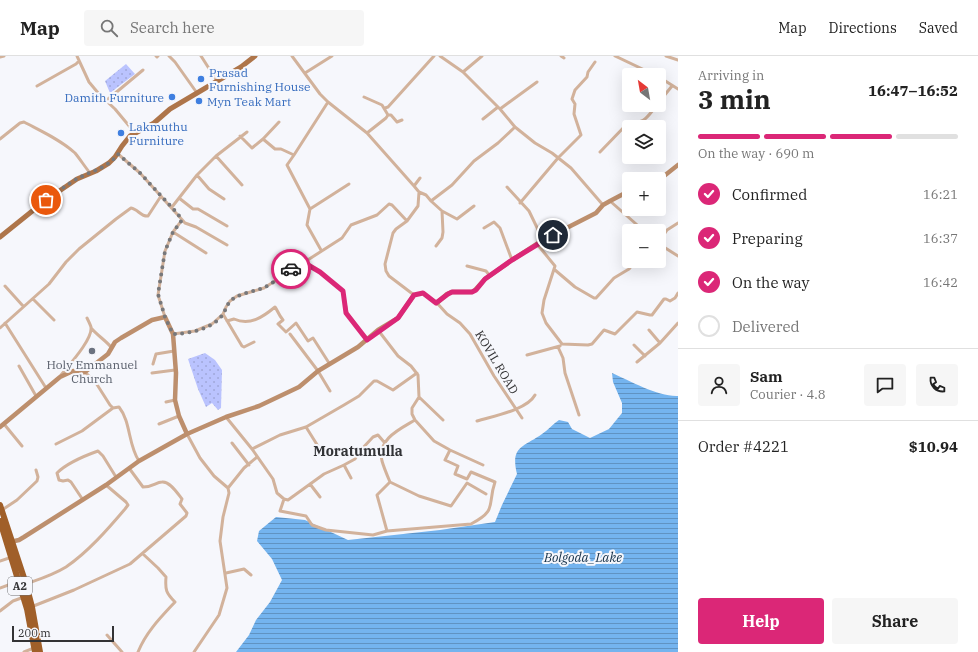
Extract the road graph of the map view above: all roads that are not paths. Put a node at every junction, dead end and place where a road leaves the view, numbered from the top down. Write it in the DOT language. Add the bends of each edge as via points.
graph roads {
  1 [pos="4,56"];
  2 [pos="77,56"];
  3 [pos="169,56"];
  4 [pos="201,56"];
  5 [pos="255,56"];
  6 [pos="292,56"];
  7 [pos="332,56"];
  8 [pos="434,56"];
  9 [pos="440,56"];
  10 [pos="482,56"];
  11 [pos="615,56"];
  12 [pos="666,56"];
  13 [pos="0,57"];
  14 [pos="678,60"];
  15 [pos="79,61"];
  16 [pos="595,62"];
  17 [pos="640,68"];
  18 [pos="143,70"];
  19 [pos="463,72"];
  20 [pos="305,73"];
  21 [pos="217,81"];
  22 [pos="537,82"];
  23 [pos="666,82"];
  24 [pos="37,86"];
  25 [pos="672,86"];
  26 [pos="678,89"];
  27 [pos="197,93"];
  28 [pos="666,93"];
  29 [pos="364,97"];
  30 [pos="107,100"];
  31 [pos="328,102"];
  32 [pos="385,108"];
  33 [pos="499,108"];
  34 [pos="651,112"];
  35 [pos="388,114"];
  36 [pos="483,119"];
  37 [pos="402,120"];
  38 [pos="279,122"];
  39 [pos="515,127"];
  40 [pos="247,132"];
  41 [pos="135,133"];
  42 [pos="367,133"];
  43 [pos="240,136"];
  44 [pos="0,139"];
  45 [pos="263,139"];
  46 [pos="600,152"];
  47 [pos="118,154"];
  48 [pos="294,155"];
  49 [pos="216,156"];
  50 [pos="558,158"];
  51 [pos="678,165"];
  52 [pos="90,173"];
  53 [pos="666,174"];
  54 [pos="197,175"];
  55 [pos="420,178"];
  56 [pos="349,184"];
  57 [pos="242,185"];
  58 [pos="414,186"];
  59 [pos="507,188"];
  60 [pos="420,192"];
  61 [pos="622,194"];
  62 [pos="161,196"];
  63 [pos="179,198"];
  64 [pos="224,199"];
  65 [pos="431,201"];
  66 [pos="610,201"];
  67 [pos="520,203"];
  68 [pos="603,205"];
  69 [pos="474,206"];
  70 [pos="172,207"];
  71 [pos="310,209"];
  72 [pos="442,211"];
  73 [pos="182,220"];
  74 [pos="407,221"];
  75 [pos="678,223"];
  76 [pos="636,224"];
  77 [pos="227,226"];
  78 [pos="484,228"];
  79 [pos="173,232"];
  80 [pos="666,232"];
  81 [pos="0,238"];
  82 [pos="543,240"];
  83 [pos="537,244"];
  84 [pos="227,245"];
  85 [pos="436,246"];
  86 [pos="666,248"];
  87 [pos="321,250"];
  88 [pos="206,253"];
  89 [pos="678,256"];
  90 [pos="512,260"];
  91 [pos="303,262"];
  92 [pos="467,266"];
  93 [pos="630,268"];
  94 [pos="555,270"];
  95 [pos="490,276"];
  96 [pos="5,286"];
  97 [pos="678,294"];
  98 [pos="414,295"];
  99 [pos="33,299"];
  100 [pos="436,303"];
  101 [pos="23,306"];
  102 [pos="223,314"];
  103 [pos="165,317"];
  104 [pos="87,318"];
  105 [pos="54,320"];
  106 [pos="228,321"];
  107 [pos="678,323"];
  108 [pos="5,324"];
  109 [pos="0,328"];
  110 [pos="91,328"];
  111 [pos="378,330"];
  112 [pos="649,330"];
  113 [pos="173,334"];
  114 [pos="290,334"];
  115 [pos="367,340"];
  116 [pos="254,342"];
  117 [pos="562,344"];
  118 [pos="660,344"];
  119 [pos="634,345"];
  120 [pos="111,347"];
  121 [pos="558,347"];
  122 [pos="174,350"];
  123 [pos="527,355"];
  124 [pos="644,356"];
  125 [pos="637,362"];
  126 [pos="153,364"];
  127 [pos="329,364"];
  128 [pos="19,366"];
  129 [pos="176,370"];
  130 [pos="318,371"];
  131 [pos="85,372"];
  132 [pos="152,373"];
  133 [pos="417,373"];
  134 [pos="60,377"];
  135 [pos="46,388"];
  136 [pos="330,391"];
  137 [pos="535,395"];
  138 [pos="36,396"];
  139 [pos="419,397"];
  140 [pos="175,400"];
  141 [pos="166,402"];
  142 [pos="113,408"];
  143 [pos="516,409"];
  144 [pos="579,415"];
  145 [pos="179,416"];
  146 [pos="226,417"];
  147 [pos="522,418"];
  148 [pos="415,420"];
  149 [pos="442,420"];
  150 [pos="477,421"];
  151 [pos="4,424"];
  152 [pos="159,424"];
  153 [pos="0,427"];
  154 [pos="306,427"];
  155 [pos="187,434"];
  156 [pos="384,442"];
  157 [pos="232,443"];
  158 [pos="56,444"];
  159 [pos="22,446"];
  160 [pos="252,449"];
  161 [pos="450,450"];
  162 [pos="321,451"];
  163 [pos="257,457"];
  164 [pos="139,461"];
  165 [pos="249,465"];
  166 [pos="344,465"];
  167 [pos="483,465"];
  168 [pos="129,468"];
  169 [pos="36,470"];
  170 [pos="116,477"];
  171 [pos="352,478"];
  172 [pos="390,482"];
  173 [pos="310,484"];
  174 [pos="106,486"];
  175 [pos="228,488"];
  176 [pos="486,494"];
  177 [pos="320,496"];
  178 [pos="284,499"];
  179 [pos="83,500"];
  180 [pos="1,508"];
  181 [pos="0,521"];
  182 [pos="387,531"];
  183 [pos="9,541"];
  184 [pos="0,543"];
  185 [pos="143,554"];
  186 [pos="12,557"];
  187 [pos="0,561"];
  188 [pos="226,573"];
  189 [pos="251,575"];
  190 [pos="19,581"];
  191 [pos="26,584"];
  192 [pos="0,588"];
  193 [pos="24,597"];
  194 [pos="30,608"];
  195 [pos="0,611"];
  196 [pos="107,635"];
  197 [pos="34,650"];
  198 [pos="24,652"];
  199 [pos="40,652"];
  200 [pos="122,652"];
  201 [pos="138,652"];
  202 [pos="194,652"];
  1 -- 13 [label="street"];
  2 -- 15 [label="street"];
  3 -- 27 [label="street"];
  4 -- 21 [label="street"];
  5 -- 21 [label="main road"];
  6 -- 20 [label="street"];
  7 -- 20 [label="street"];
  8 -- 32 [label="street"];
  9 -- 19 [label="street"];
  10 -- 19 [label="street"];
  11 -- 17 [label="street"];
  12 -- 14 [label="street"];
  15 -- 24 [label="street"];
  15 -- 30 [label="street" via="89,82"];
  16 -- 50 [label="street" via="587,77 575,90 572,99 581,135"];
  18 -- 30 [label="street"];
  19 -- 33 [label="street"];
  20 -- 31 [label="street"];
  21 -- 27 [label="main road"];
  22 -- 33 [label="street"];
  23 -- 25 [label="street"];
  25 -- 26 [label="street"];
  25 -- 28 [label="street"];
  27 -- 41 [label="main road"];
  29 -- 32 [label="street"];
  30 -- 41 [label="street"];
  31 -- 42 [label="street"];
  31 -- 48 [label="street"];
  32 -- 35 [label="street"];
  33 -- 36 [label="street"];
  33 -- 39 [label="street"];
  34 -- 46 [label="street" via="639,123 628,122"];
  35 -- 37 [label="street" via="397,122"];
  35 -- 42 [label="street"];
  38 -- 45 [label="street"];
  39 -- 50 [label="street"];
  39 -- 65 [label="street"];
  40 -- 43 [label="street"];
  41 -- 47 [label="main road"];
  42 -- 58 [label="street"];
  43 -- 45 [label="street" via="252,148"];
  43 -- 49 [label="street"];
  44 -- 52 [label="street" via="24,122 67,147"];
  45 -- 48 [label="street" via="275,149"];
  47 -- 52 [label="main road" via="101,169"];
  47 -- 62 [label="street"];
  48 -- 71 [label="street" via="287,165"];
  49 -- 54 [label="street"];
  49 -- 57 [label="street"];
  50 -- 67 [label="street"];
  50 -- 68 [label="street" via="571,168"];
  51 -- 53 [label="street"];
  52 -- 81 [label="main road" via="46,200"];
  54 -- 63 [label="street"];
  54 -- 64 [label="street" via="209,189"];
  55 -- 58 [label="street"];
  56 -- 71 [label="street"];
  58 -- 60 [label="street"];
  59 -- 67 [label="street"];
  60 -- 65 [label="street"];
  60 -- 74 [label="street" via="418,206"];
  61 -- 66 [label="street"];
  62 -- 70 [label="street"];
  62 -- 99 [label="street" via="148,216 131,208 116,219 72,255 49,284"];
  63 -- 70 [label="street"];
  63 -- 77 [label="street" via="193,209 198,209"];
  65 -- 72 [label="street"];
  66 -- 68 [label="street"];
  66 -- 76 [label="street"];
  67 -- 82 [label="street" via="529,211"];
  68 -- 82 [label="street" via="596,213"];
  69 -- 72 [label="street" via="457,219"];
  70 -- 73 [label="street"];
  71 -- 87 [label="street" via="307,225"];
  72 -- 85 [label="street" via="442,238"];
  73 -- 79 [label="street"];
  73 -- 84 [label="street"];
  74 -- 87 [label="street" via="390,204 377,215 351,225 342,238"];
  74 -- 98 [label="street" via="393,233 385,264 390,276"];
  75 -- 80 [label="street"];
  78 -- 90 [label="street" via="494,222 500,228"];
  79 -- 88 [label="street"];
  79 -- 103 [label="street" via="165,251 158,294"];
  82 -- 83 [label="street"];
  83 -- 90 [label="street"];
  83 -- 94 [label="street" via="554,264"];
  86 -- 89 [label="street"];
  87 -- 91 [label="street"];
  90 -- 95 [label="street"];
  91 -- 102 [label="street" via="264,288 234,299"];
  91 -- 115 [label="street" via="343,291 346,313"];
  92 -- 95 [label="street" via="486,271"];
  93 -- 94 [label="street" via="610,282 596,298"];
  94 -- 117 [label="street" via="544,300 542,315"];
  95 -- 100 [label="street" via="472,292 452,292"];
  96 -- 101 [label="street"];
  97 -- 117 [label="street" via="673,300 664,299 652,315 638,312 615,334 604,330 592,344"];
  98 -- 100 [label="street, KOVIL ROAD" via="423,293"];
  98 -- 111 [label="street" via="398,318"];
  99 -- 101 [label="street"];
  99 -- 105 [label="street"];
  100 -- 143 [label="street, KOVIL ROAD" via="470,334"];
  101 -- 108 [label="street"];
  102 -- 106 [label="street"];
  102 -- 113 [label="street" via="203,329"];
  103 -- 113 [label="street"];
  103 -- 120 [label="street" via="152,320 121,338"];
  104 -- 110 [label="street"];
  106 -- 116 [label="street" via="242,346"];
  106 -- 127 [label="street" via="253,321 275,307 283,320 278,324 286,332 296,323 308,341 313,338"];
  107 -- 118 [label="street"];
  108 -- 109 [label="street"];
  108 -- 135 [label="street"];
  110 -- 120 [label="street"];
  110 -- 134 [label="street" via="81,350"];
  111 -- 115 [label="street"];
  111 -- 133 [label="street" via="398,356"];
  112 -- 118 [label="street"];
  113 -- 122 [label="street"];
  114 -- 130 [label="street"];
  115 -- 127 [label="street"];
  117 -- 121 [label="street"];
  118 -- 124 [label="street"];
  119 -- 124 [label="street"];
  120 -- 131 [label="street" via="108,354"];
  121 -- 123 [label="street"];
  121 -- 144 [label="street"];
  122 -- 126 [label="street" via="156,354"];
  122 -- 129 [label="street"];
  124 -- 125 [label="street"];
  127 -- 130 [label="street"];
  128 -- 138 [label="street"];
  129 -- 132 [label="street"];
  129 -- 140 [label="street"];
  130 -- 136 [label="street"];
  130 -- 146 [label="street" via="299,387 259,406"];
  131 -- 134 [label="street" via="73,371"];
  131 -- 142 [label="street"];
  133 -- 139 [label="street"];
  133 -- 154 [label="street" via="393,390 374,381 359,396"];
  134 -- 135 [label="street"];
  135 -- 138 [label="street"];
  137 -- 143 [label="street" via="531,401"];
  138 -- 151 [label="street"];
  139 -- 148 [label="street" via="412,408"];
  139 -- 149 [label="street"];
  140 -- 141 [label="street"];
  140 -- 145 [label="street"];
  142 -- 158 [label="street" via="82,431"];
  142 -- 164 [label="street" via="119,407 123,413"];
  143 -- 147 [label="street, KOVIL ROAD"];
  143 -- 150 [label="street"];
  145 -- 152 [label="street"];
  145 -- 155 [label="street"];
  146 -- 155 [label="street"];
  146 -- 160 [label="street"];
  148 -- 156 [label="street"];
  148 -- 161 [label="street" via="428,435"];
  151 -- 153 [label="street"];
  151 -- 159 [label="street"];
  154 -- 160 [label="street" via="280,435"];
  154 -- 162 [label="street"];
  155 -- 164 [label="street"];
  155 -- 175 [label="street" via="207,468"];
  156 -- 166 [label="street" via="378,435 372,437 355,459"];
  156 -- 172 [label="street" via="382,461"];
  157 -- 165 [label="street"];
  160 -- 163 [label="street"];
  161 -- 167 [label="street"];
  161 -- 182 [label="street" via="445,460 458,466 455,474 467,479 471,472 495,482 490,510 471,524"];
  163 -- 165 [label="street"];
  163 -- 178 [label="street" via="273,479 277,493"];
  164 -- 168 [label="street"];
  165 -- 175 [label="street"];
  166 -- 171 [label="street"];
  166 -- 173 [label="street"];
  168 -- 170 [label="street"];
  168 -- 185 [label="street" via="143,487 165,482 182,499 180,504 187,513"];
  169 -- 180 [label="street" via="37,481 17,500"];
  170 -- 174 [label="street"];
  170 -- 179 [label="street" via="98,451 61,469 57,473 59,480 71,482"];
  172 -- 176 [label="street" via="418,496 451,506 467,483"];
  172 -- 182 [label="street" via="377,495"];
  173 -- 177 [label="street"];
  173 -- 178 [label="street" via="288,500"];
  174 -- 179 [label="street"];
  174 -- 191 [label="street" via="126,502 128,505 125,509 105,533 66,566"];
  175 -- 188 [label="street" via="220,541"];
  178 -- 182 [label="street" via="280,511 306,516 312,525 326,530 373,535"];
  179 -- 183 [label="street" via="24,538"];
  180 -- 183 [label="highway, A2"];
  181 -- 183 [label="highway, A2"];
  183 -- 184 [label="street"];
  183 -- 186 [label="highway, A2"];
  183 -- 191 [label="highway, A2"];
  185 -- 194 [label="street" via="120,569"];
  185 -- 201 [label="street" via="166,577 165,588 175,602 153,626"];
  186 -- 187 [label="street"];
  186 -- 190 [label="highway, A2"];
  188 -- 189 [label="street" via="244,569"];
  188 -- 202 [label="street" via="227,588 219,615"];
  190 -- 192 [label="street"];
  190 -- 193 [label="highway, A2"];
  191 -- 194 [label="highway, A2"];
  193 -- 194 [label="highway, A2"];
  193 -- 195 [label="street" via="13,600"];
  194 -- 197 [label="highway, A2"];
  194 -- 199 [label="highway, A2"];
  196 -- 200 [label="street"];
  197 -- 198 [label="street"];
}
